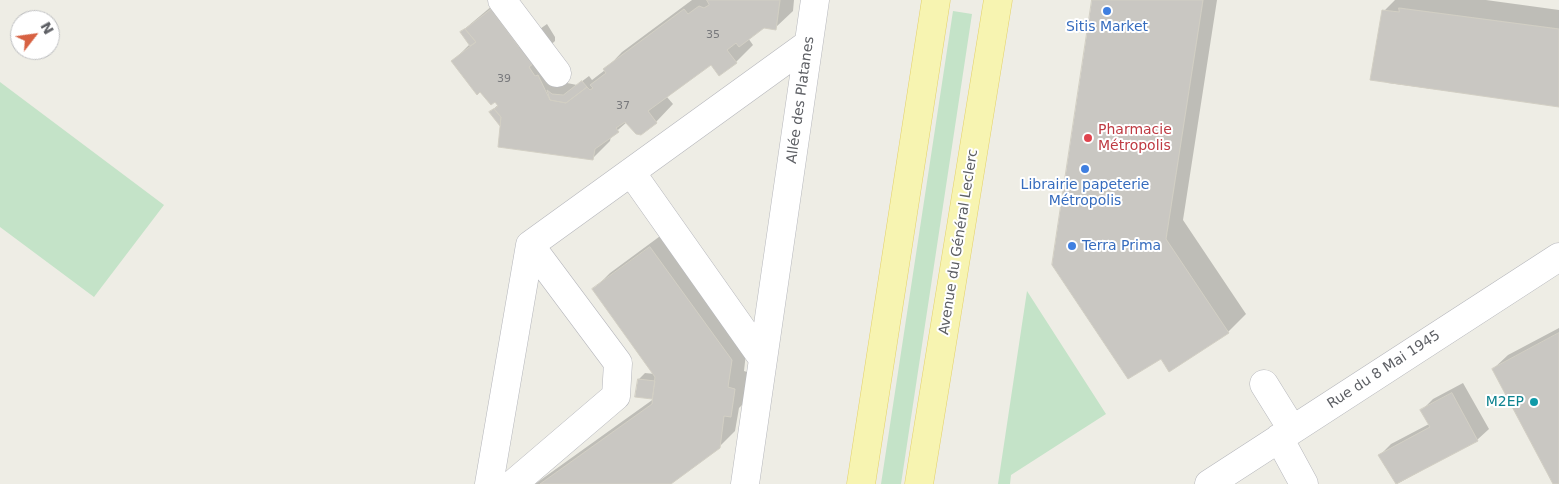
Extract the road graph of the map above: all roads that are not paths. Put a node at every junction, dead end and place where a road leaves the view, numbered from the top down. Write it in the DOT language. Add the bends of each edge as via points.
graph roads {
  1 [pos="502,0"];
  2 [pos="815,0"];
  3 [pos="936,0"];
  4 [pos="998,0"];
  5 [pos="808,44"];
  6 [pos="557,73"];
  7 [pos="631,172"];
  8 [pos="530,245"];
  9 [pos="1559,257"];
  10 [pos="763,359"];
  11 [pos="1264,384"];
  12 [pos="1286,433"];
  13 [pos="489,484"];
  14 [pos="513,484"];
  15 [pos="745,484"];
  16 [pos="861,484"];
  17 [pos="920,484"];
  18 [pos="1210,484"];
  19 [pos="1304,484"];
  1 -- 6 [label="street"];
  2 -- 5 [label="street, Allée des Platanes"];
  3 -- 16 [label="main road"];
  4 -- 17 [label="main road, Avenue du Général Leclerc"];
  5 -- 7 [label="street"];
  5 -- 10 [label="street, Allée des Platanes"];
  7 -- 8 [label="street"];
  7 -- 10 [label="street"];
  8 -- 13 [label="street"];
  8 -- 14 [label="street" via="618,363 616,396"];
  9 -- 12 [label="street, Rue du 8 Mai 1945"];
  10 -- 15 [label="street, Allée des Platanes"];
  11 -- 12 [label="street"];
  12 -- 18 [label="street, Rue du 8 Mai 1945"];
  12 -- 19 [label="street"];
}
